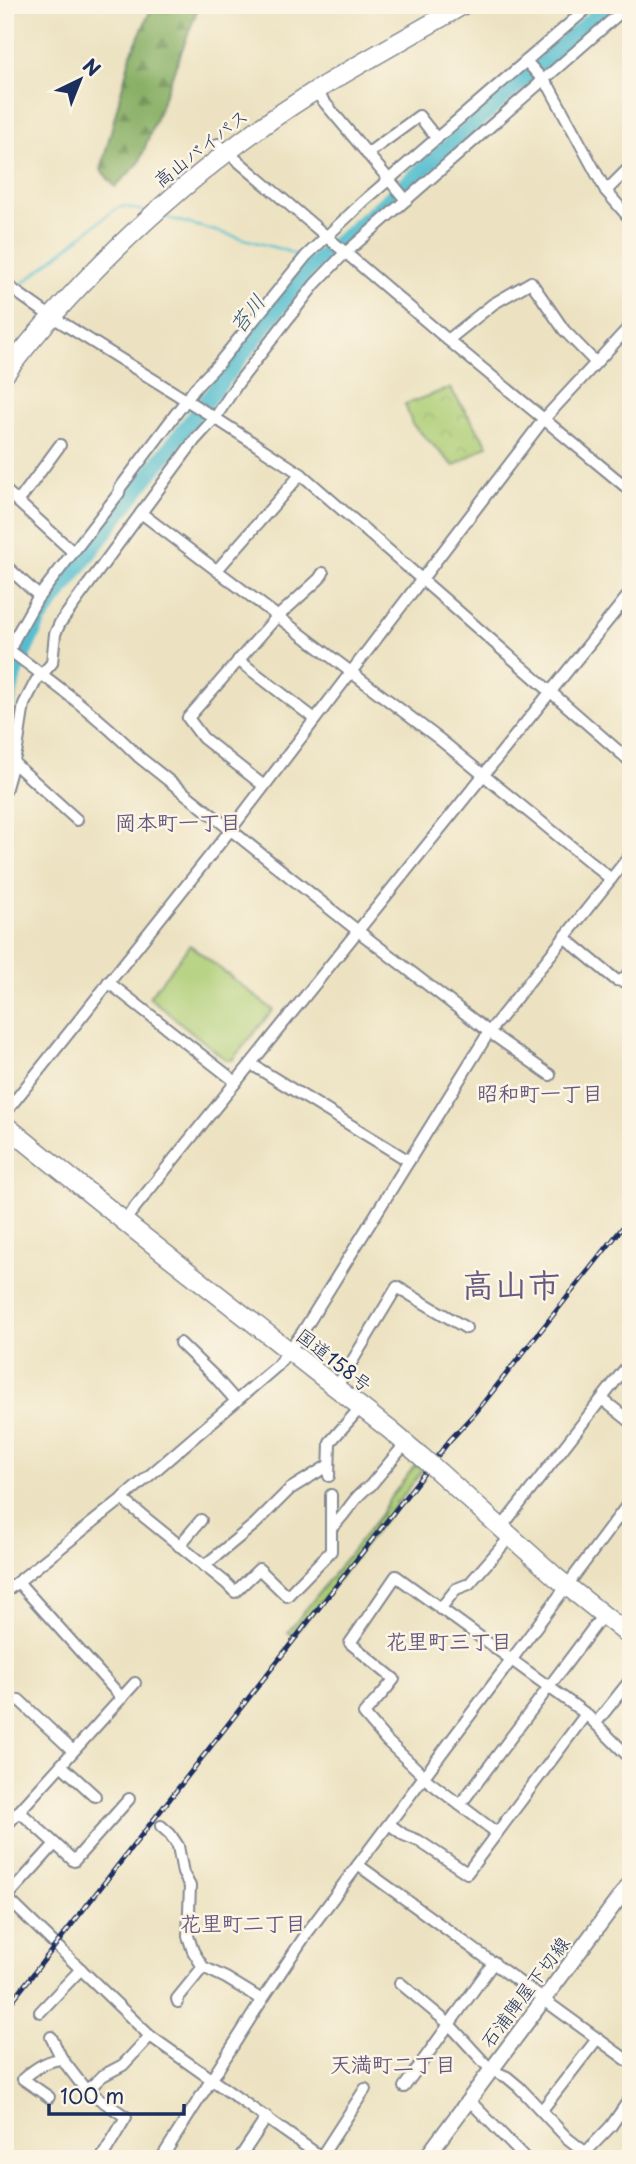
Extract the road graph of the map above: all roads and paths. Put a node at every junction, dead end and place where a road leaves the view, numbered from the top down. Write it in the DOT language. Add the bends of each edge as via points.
graph roads {
  1 [pos="440,5"];
  2 [pos="463,5"];
  3 [pos="591,5"];
  4 [pos="629,5"];
  5 [pos="527,63"];
  6 [pos="542,80"];
  7 [pos="315,91"];
  8 [pos="437,139"];
  9 [pos="222,148"];
  10 [pos="367,154"];
  11 [pos="631,166"];
  12 [pos="389,182"];
  13 [pos="606,191"];
  14 [pos="405,199"];
  15 [pos="631,220"];
  16 [pos="327,236"];
  17 [pos="345,252"];
  18 [pos="7,286"];
  19 [pos="47,314"];
  20 [pos="631,325"];
  21 [pos="448,340"];
  22 [pos="5,357"];
  23 [pos="596,363"];
  24 [pos="5,374"];
  25 [pos="189,402"];
  26 [pos="213,417"];
  27 [pos="544,419"];
  28 [pos="60,445"];
  29 [pos="301,474"];
  30 [pos="631,474"];
  31 [pos="627,487"];
  32 [pos="5,490"];
  33 [pos="18,502"];
  34 [pos="141,513"];
  35 [pos="73,552"];
  36 [pos="5,565"];
  37 [pos="217,570"];
  38 [pos="323,573"];
  39 [pos="421,579"];
  40 [pos="631,592"];
  41 [pos="39,596"];
  42 [pos="279,617"];
  43 [pos="8,653"];
  44 [pos="238,660"];
  45 [pos="351,672"];
  46 [pos="39,673"];
  47 [pos="551,692"];
  48 [pos="315,719"];
  49 [pos="9,759"];
  50 [pos="631,762"];
  51 [pos="484,774"];
  52 [pos="264,786"];
  53 [pos="5,791"];
  54 [pos="77,820"];
  55 [pos="231,830"];
  56 [pos="631,854"];
  57 [pos="611,879"];
  58 [pos="358,931"];
  59 [pos="564,937"];
  60 [pos="631,971"];
  61 [pos="108,982"];
  62 [pos="489,1032"];
  63 [pos="251,1064"];
  64 [pos="550,1075"];
  65 [pos="236,1082"];
  66 [pos="5,1112"];
  67 [pos="5,1125"];
  68 [pos="409,1161"];
  69 [pos="124,1221"];
  70 [pos="466,1328"];
  71 [pos="180,1343"];
  72 [pos="289,1351"];
  73 [pos="631,1361"];
  74 [pos="336,1388"];
  75 [pos="601,1399"];
  76 [pos="236,1401"];
  77 [pos="361,1408"];
  78 [pos="631,1422"];
  79 [pos="406,1443"];
  80 [pos="331,1495"];
  81 [pos="122,1499"];
  82 [pos="631,1500"];
  83 [pos="201,1520"];
  84 [pos="331,1528"];
  85 [pos="506,1532"];
  86 [pos="179,1546"];
  87 [pos="204,1566"];
  88 [pos="10,1585"];
  89 [pos="566,1585"];
  90 [pos="440,1609"];
  91 [pos="603,1615"];
  92 [pos="631,1636"];
  93 [pos="510,1660"];
  94 [pos="631,1679"];
  95 [pos="135,1683"];
  96 [pos="550,1688"];
  97 [pos="122,1698"];
  98 [pos="19,1700"];
  99 [pos="586,1714"];
  100 [pos="596,1723"];
  101 [pos="73,1751"];
  102 [pos="631,1759"];
  103 [pos="61,1765"];
  104 [pos="424,1777"];
  105 [pos="95,1796"];
  106 [pos="130,1800"];
  107 [pos="460,1805"];
  108 [pos="19,1811"];
  109 [pos="388,1824"];
  110 [pos="161,1826"];
  111 [pos="5,1827"];
  112 [pos="497,1833"];
  113 [pos="55,1844"];
  114 [pos="358,1866"];
  115 [pos="631,1882"];
  116 [pos="6,1896"];
  117 [pos="494,1962"];
  118 [pos="203,1966"];
  119 [pos="80,1969"];
  120 [pos="400,1983"];
  121 [pos="544,1999"];
  122 [pos="262,2000"];
  123 [pos="177,2002"];
  124 [pos="40,2012"];
  125 [pos="449,2024"];
  126 [pos="150,2036"];
  127 [pos="51,2037"];
  128 [pos="597,2039"];
  129 [pos="62,2059"];
  130 [pos="631,2063"];
  131 [pos="491,2070"];
  132 [pos="212,2078"];
  133 [pos="404,2087"];
  134 [pos="85,2089"];
  135 [pos="365,2089"];
  136 [pos="49,2097"];
  137 [pos="631,2097"];
  138 [pos="469,2100"];
  139 [pos="542,2110"];
  140 [pos="267,2117"];
  141 [pos="590,2155"];
  142 [pos="322,2158"];
  143 [pos="101,2159"];
  144 [pos="161,2159"];
  145 [pos="239,2159"];
  146 [pos="425,2159"];
  147 [pos="526,2159"];
  1 -- 9 [label="highway, 高山バイパス" via="303,84"];
  2 -- 7 [label="highway, 高山バイパス"];
  3 -- 5 [label="street"];
  4 -- 6 [label="street"];
  5 -- 6 [label="street"];
  5 -- 8 [label="street"];
  6 -- 13 [label="street"];
  6 -- 14 [label="street"];
  7 -- 9 [label="highway, 高山バイパス"];
  7 -- 10 [label="street"];
  8 -- 10 [label="street" via="419,116"];
  8 -- 12 [label="street"];
  9 -- 16 [label="street"];
  9 -- 19 [label="highway, 高山バイパス" via="145,212"];
  10 -- 12 [label="street"];
  11 -- 13 [label="street"];
  12 -- 14 [label="street"];
  12 -- 16 [label="street"];
  13 -- 15 [label="street"];
  14 -- 17 [label="street"];
  16 -- 17 [label="street"];
  16 -- 25 [label="street" via="196,387"];
  17 -- 21 [label="street"];
  17 -- 26 [label="street"];
  18 -- 19 [label="street"];
  19 -- 22 [label="highway, 高山バイパス"];
  19 -- 24 [label="highway, 高山バイパス"];
  19 -- 25 [label="street"];
  20 -- 23 [label="street"];
  21 -- 23 [label="street" via="493,304 531,282 564,330"];
  21 -- 27 [label="street"];
  23 -- 27 [label="street"];
  25 -- 26 [label="street"];
  25 -- 35 [label="street"];
  26 -- 29 [label="street"];
  26 -- 34 [label="street"];
  27 -- 31 [label="street"];
  27 -- 39 [label="street"];
  28 -- 33 [label="street"];
  29 -- 37 [label="street"];
  29 -- 39 [label="street"];
  30 -- 31 [label="street"];
  32 -- 33 [label="street"];
  33 -- 35 [label="street"];
  34 -- 37 [label="street"];
  34 -- 46 [label="street" via="60,623 51,663"];
  35 -- 41 [label="street"];
  36 -- 41 [label="street"];
  37 -- 42 [label="street"];
  38 -- 42 [label="street"];
  39 -- 45 [label="street"];
  39 -- 47 [label="street"];
  40 -- 47 [label="street"];
  41 -- 43 [label="street"];
  42 -- 44 [label="street"];
  42 -- 45 [label="street"];
  43 -- 46 [label="street"];
  44 -- 48 [label="street"];
  44 -- 52 [label="street" via="188,718 203,738"];
  45 -- 48 [label="street"];
  45 -- 51 [label="street"];
  46 -- 49 [label="street" via="24,704"];
  46 -- 55 [label="street"];
  47 -- 50 [label="street"];
  47 -- 51 [label="street"];
  48 -- 52 [label="street"];
  49 -- 53 [label="street"];
  49 -- 54 [label="street"];
  51 -- 57 [label="street"];
  51 -- 58 [label="street"];
  52 -- 55 [label="street"];
  55 -- 58 [label="street"];
  55 -- 61 [label="street"];
  56 -- 57 [label="street"];
  57 -- 59 [label="street"];
  58 -- 62 [label="street"];
  58 -- 63 [label="street"];
  59 -- 60 [label="street" via="616,980"];
  59 -- 62 [label="street"];
  61 -- 65 [label="street"];
  61 -- 66 [label="street"];
  62 -- 64 [label="street"];
  62 -- 68 [label="street"];
  63 -- 65 [label="street"];
  63 -- 68 [label="street"];
  65 -- 69 [label="street"];
  67 -- 69 [label="highway, 国道158号"];
  68 -- 72 [label="street"];
  69 -- 72 [label="highway, 国道158号"];
  70 -- 74 [label="street" via="397,1287"];
  71 -- 76 [label="street"];
  72 -- 74 [label="highway, 国道158号"];
  72 -- 76 [label="street"];
  73 -- 75 [label="street"];
  74 -- 77 [label="highway, 国道158号"];
  75 -- 78 [label="street"];
  75 -- 85 [label="street"];
  76 -- 81 [label="street"];
  77 -- 79 [label="highway, 国道158号"];
  77 -- 87 [label="street" via="330,1441 329,1471 285,1492"];
  79 -- 84 [label="street"];
  79 -- 85 [label="highway, 国道158号, bridge"];
  80 -- 84 [label="street"];
  81 -- 86 [label="street"];
  81 -- 88 [label="street"];
  82 -- 89 [label="street"];
  83 -- 86 [label="street"];
  84 -- 87 [label="street" via="331,1551 287,1596 259,1569 235,1592"];
  85 -- 89 [label="highway, 国道158号"];
  85 -- 90 [label="street" via="469,1584 459,1586"];
  86 -- 87 [label="street"];
  88 -- 97 [label="street"];
  89 -- 91 [label="highway, 国道158号"];
  89 -- 93 [label="street"];
  90 -- 93 [label="street"];
  90 -- 104 [label="street" via="396,1576 350,1643 394,1679 364,1714"];
  91 -- 92 [label="highway, 国道158号"];
  91 -- 96 [label="street"];
  93 -- 96 [label="street"];
  93 -- 104 [label="street"];
  94 -- 100 [label="street"];
  95 -- 97 [label="street"];
  96 -- 99 [label="street"];
  96 -- 107 [label="street"];
  97 -- 101 [label="street"];
  98 -- 101 [label="street"];
  99 -- 100 [label="street"];
  99 -- 112 [label="street"];
  100 -- 102 [label="street"];
  101 -- 103 [label="street"];
  103 -- 105 [label="street"];
  103 -- 108 [label="street"];
  104 -- 107 [label="street"];
  104 -- 109 [label="street"];
  106 -- 113 [label="street" via="74,1861"];
  107 -- 112 [label="street"];
  108 -- 111 [label="street"];
  108 -- 113 [label="street"];
  109 -- 112 [label="street" via="467,1873"];
  109 -- 114 [label="street"];
  110 -- 118 [label="street" via="178,1846 190,1886 188,1936"];
  113 -- 116 [label="street"];
  114 -- 117 [label="street"];
  114 -- 122 [label="street"];
  115 -- 121 [label="main road, 石浦陣屋下切線"];
  116 -- 119 [label="street"];
  117 -- 121 [label="street"];
  117 -- 125 [label="street"];
  118 -- 122 [label="street"];
  118 -- 123 [label="street"];
  119 -- 124 [label="street"];
  119 -- 126 [label="street"];
  120 -- 125 [label="street"];
  121 -- 128 [label="street"];
  121 -- 131 [label="main road, 石浦陣屋下切線"];
  122 -- 132 [label="street"];
  125 -- 131 [label="street"];
  125 -- 133 [label="street"];
  126 -- 132 [label="street"];
  126 -- 134 [label="street" via="123,2065"];
  127 -- 129 [label="street"];
  128 -- 130 [label="street"];
  128 -- 139 [label="street"];
  129 -- 134 [label="street"];
  129 -- 136 [label="street" via="37,2067 23,2079"];
  131 -- 138 [label="main road, 石浦陣屋下切線"];
  131 -- 139 [label="street" via="507,2077"];
  132 -- 140 [label="street"];
  132 -- 144 [label="street"];
  134 -- 143 [label="street" via="127,2117"];
  135 -- 142 [label="street"];
  137 -- 141 [label="street"];
  138 -- 146 [label="main road, 石浦陣屋下切線"];
  138 -- 147 [label="street"];
  139 -- 141 [label="street"];
  140 -- 142 [label="street"];
  140 -- 145 [label="street"];
}
